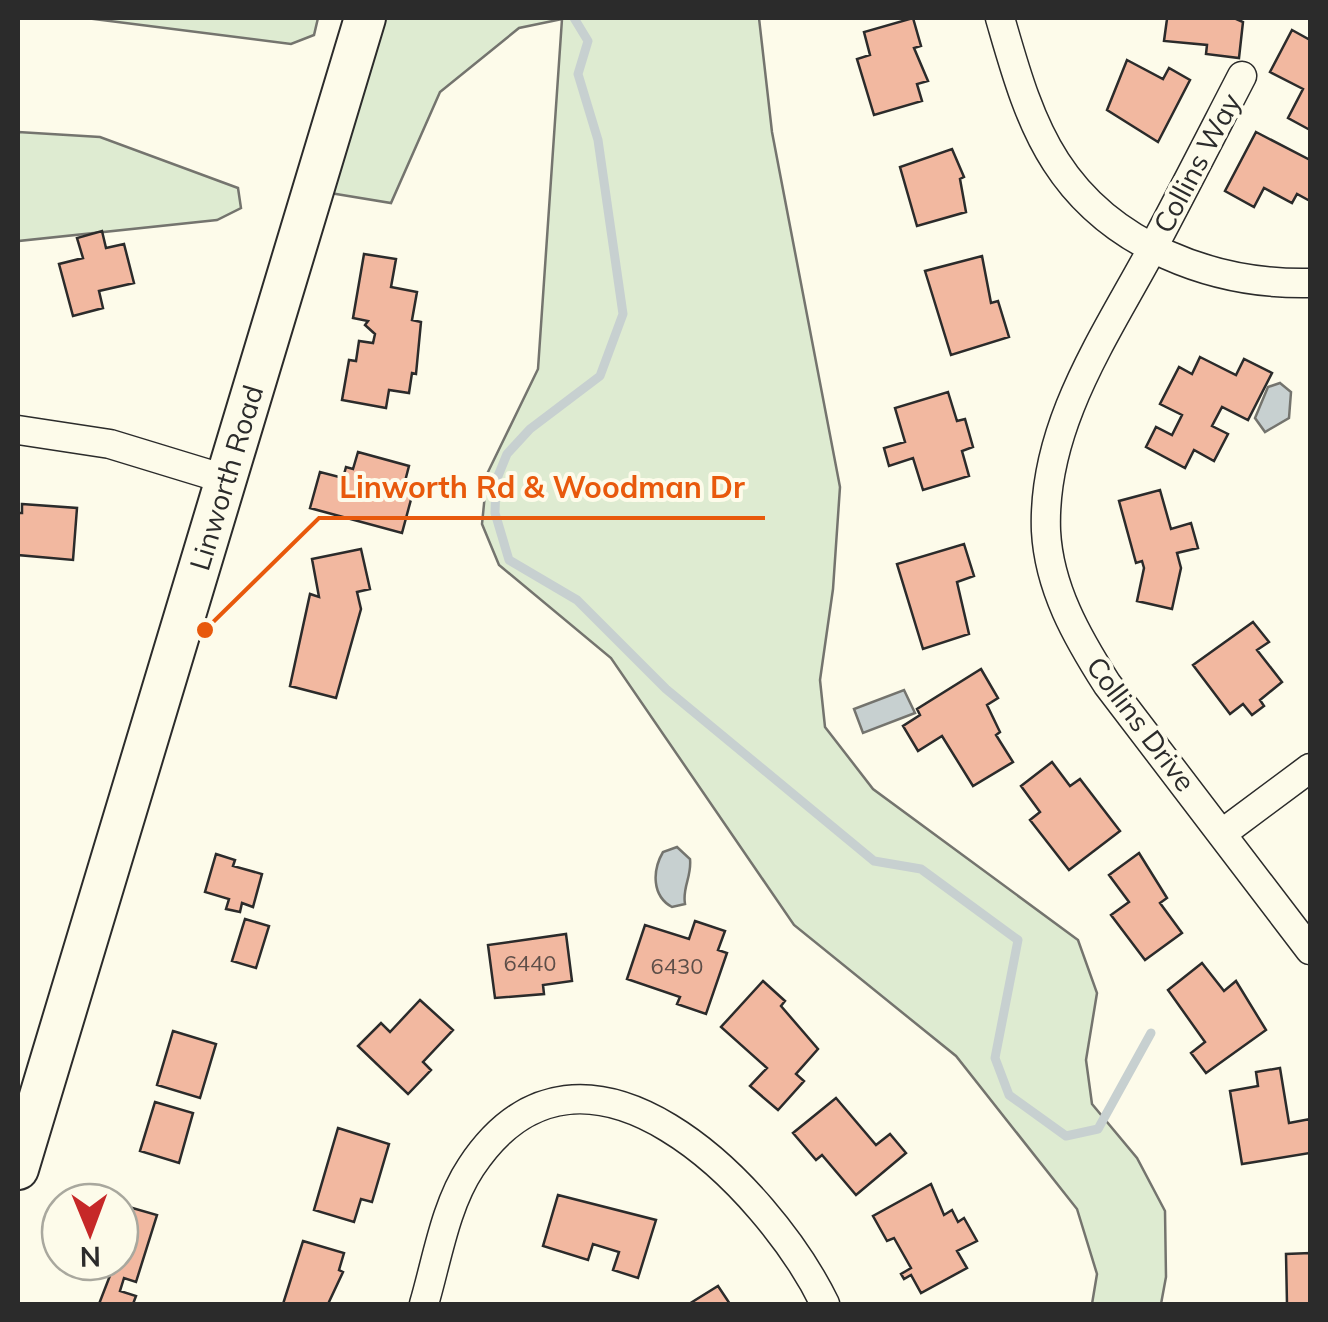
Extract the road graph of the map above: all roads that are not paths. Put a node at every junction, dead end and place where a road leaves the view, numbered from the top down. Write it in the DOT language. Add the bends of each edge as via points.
graph roads {
  1 [pos="365,18"];
  2 [pos="1000,18"];
  3 [pos="1242,76"];
  4 [pos="1152,250"];
  5 [pos="1310,284"];
  6 [pos="18,430"];
  7 [pos="228,480"];
  8 [pos="1310,768"];
  9 [pos="1224,832"];
  10 [pos="1310,950"];
  11 [pos="18,1169"];
  12 [pos="424,1304"];
  13 [pos="825,1304"];
  1 -- 7 [label="main road, Linworth Road"];
  2 -- 4 [label="street" via="1020,86 1056,163 1114,224"];
  3 -- 4 [label="street, Collins Way"];
  4 -- 5 [label="street" via="1215,273"];
  4 -- 9 [label="street, Collins Drive" via="1066,413 1049,475 1046,532 1055,586 1078,638 1106,684"];
  6 -- 7 [label="street" via="110,444"];
  7 -- 11 [label="main road, Linworth Road"];
  8 -- 9 [label="street"];
  9 -- 10 [label="street, Collins Drive"];
  12 -- 13 [label="street" via="456,1194 471,1166 533,1109 590,1100 666,1124 712,1158 780,1231"];
}
